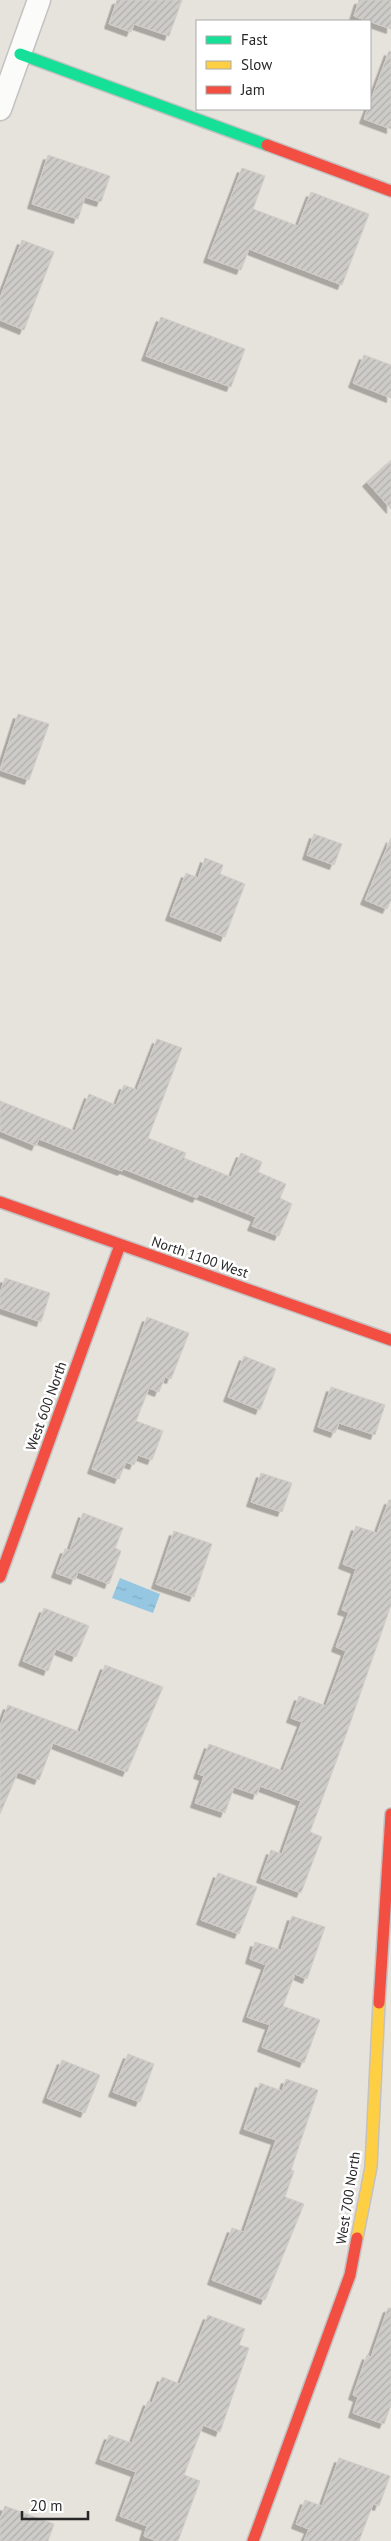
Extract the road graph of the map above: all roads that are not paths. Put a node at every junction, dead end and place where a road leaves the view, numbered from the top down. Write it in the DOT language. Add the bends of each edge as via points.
graph roads {
  1 [pos="39,0"];
  2 [pos="20,54"];
  3 [pos="0,110"];
  4 [pos="391,191"];
  5 [pos="0,1202"];
  6 [pos="120,1245"];
  7 [pos="391,1340"];
  8 [pos="0,1577"];
  9 [pos="391,1814"];
  10 [pos="253,2541"];
  1 -- 2 [label="street"];
  2 -- 3 [label="street"];
  2 -- 4 [label="street"];
  5 -- 6 [label="street, North 1100 West"];
  6 -- 7 [label="street, North 1100 West"];
  6 -- 8 [label="street, West 600 North"];
  9 -- 10 [label="street, West 700 North" via="369,2177 350,2275"];
}
